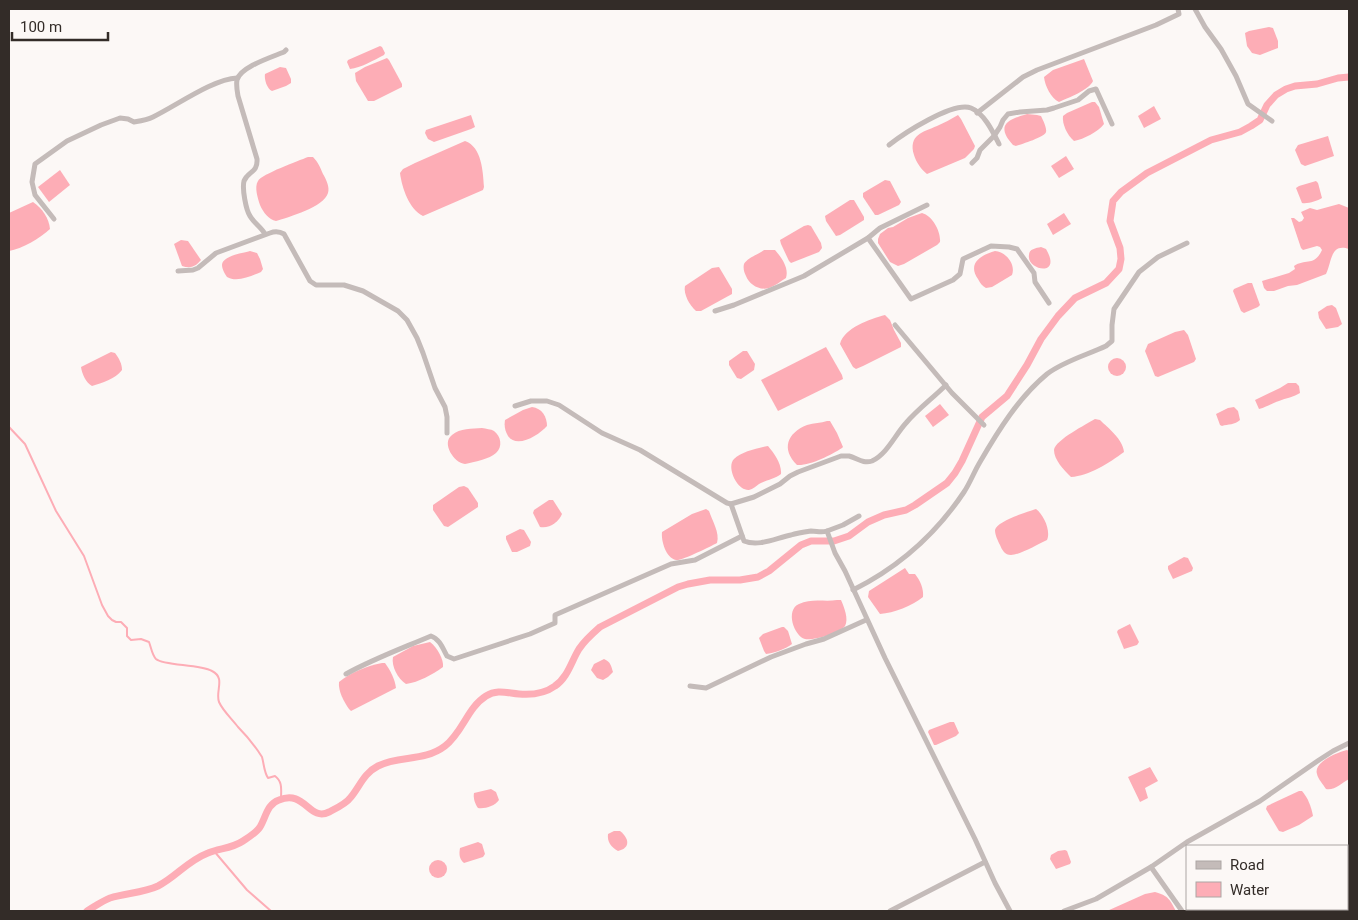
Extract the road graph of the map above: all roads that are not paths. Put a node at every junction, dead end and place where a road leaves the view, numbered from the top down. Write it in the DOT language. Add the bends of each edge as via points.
graph roads {
  1 [pos="1178,9"];
  2 [pos="1195,9"];
  3 [pos="286,50"];
  4 [pos="237,78"];
  5 [pos="977,112"];
  6 [pos="1272,121"];
  7 [pos="1112,124"];
  8 [pos="994,136"];
  9 [pos="999,144"];
  10 [pos="889,145"];
  11 [pos="972,163"];
  12 [pos="927,204"];
  13 [pos="54,219"];
  14 [pos="265,234"];
  15 [pos="868,238"];
  16 [pos="1187,243"];
  17 [pos="178,271"];
  18 [pos="1049,303"];
  19 [pos="715,311"];
  20 [pos="895,325"];
  21 [pos="946,385"];
  22 [pos="515,406"];
  23 [pos="984,426"];
  24 [pos="447,432"];
  25 [pos="731,504"];
  26 [pos="859,516"];
  27 [pos="827,531"];
  28 [pos="742,536"];
  29 [pos="853,590"];
  30 [pos="866,620"];
  31 [pos="346,674"];
  32 [pos="690,686"];
  33 [pos="1349,743"];
  34 [pos="985,862"];
  35 [pos="1151,867"];
  36 [pos="890,911"];
  37 [pos="1010,911"];
  38 [pos="1064,911"];
  39 [pos="1182,911"];
  1 -- 5 [label="street" via="1178,14 1156,25 1023,77"];
  2 -- 6 [label="street" via="1221,49 1248,104"];
  3 -- 4 [label="street" via="252,66"];
  4 -- 13 [label="street" via="206,89 152,118 134,122 120,118 101,125 67,141 35,164 32,182 35,195"];
  4 -- 14 [label="street" via="238,96 258,165 244,181 244,198 250,216"];
  5 -- 8 [label="street"];
  5 -- 10 [label="street" via="972,108 958,108 919,125"];
  7 -- 8 [label="street" via="1096,89 1078,100 1047,110 1008,114"];
  8 -- 9 [label="street"];
  8 -- 11 [label="street"];
  12 -- 15 [label="street" via="880,228"];
  14 -- 17 [label="street" via="216,253 198,268"];
  14 -- 24 [label="street" via="284,234 313,284 344,285 363,291 398,311 407,320 424,352 435,388 445,407"];
  15 -- 18 [label="street" via="911,299 953,280 960,274 963,259 990,246 1017,249"];
  15 -- 19 [label="street" via="804,276"];
  16 -- 29 [label="street" via="1158,257 1139,272 1114,309 1112,341 1060,366 1027,394 1004,423 964,491 932,532 895,564"];
  20 -- 21 [label="street"];
  21 -- 23 [label="street"];
  21 -- 25 [label="street" via="871,461 841,456 798,472 754,497"];
  22 -- 25 [label="street" via="531,400 559,405 602,434 640,450"];
  25 -- 28 [label="street"];
  26 -- 27 [label="street"];
  27 -- 28 [label="street" via="750,543"];
  27 -- 29 [label="street"];
  28 -- 31 [label="street" via="695,560 671,564 555,615 555,623 530,634 454,659 447,656 436,637 431,636"];
  29 -- 30 [label="street"];
  30 -- 32 [label="street" via="766,659 706,688"];
  30 -- 34 [label="street"];
  33 -- 35 [label="street"];
  34 -- 36 [label="street"];
  34 -- 37 [label="street"];
  35 -- 38 [label="street" via="1096,899"];
  35 -- 39 [label="street"];
}
